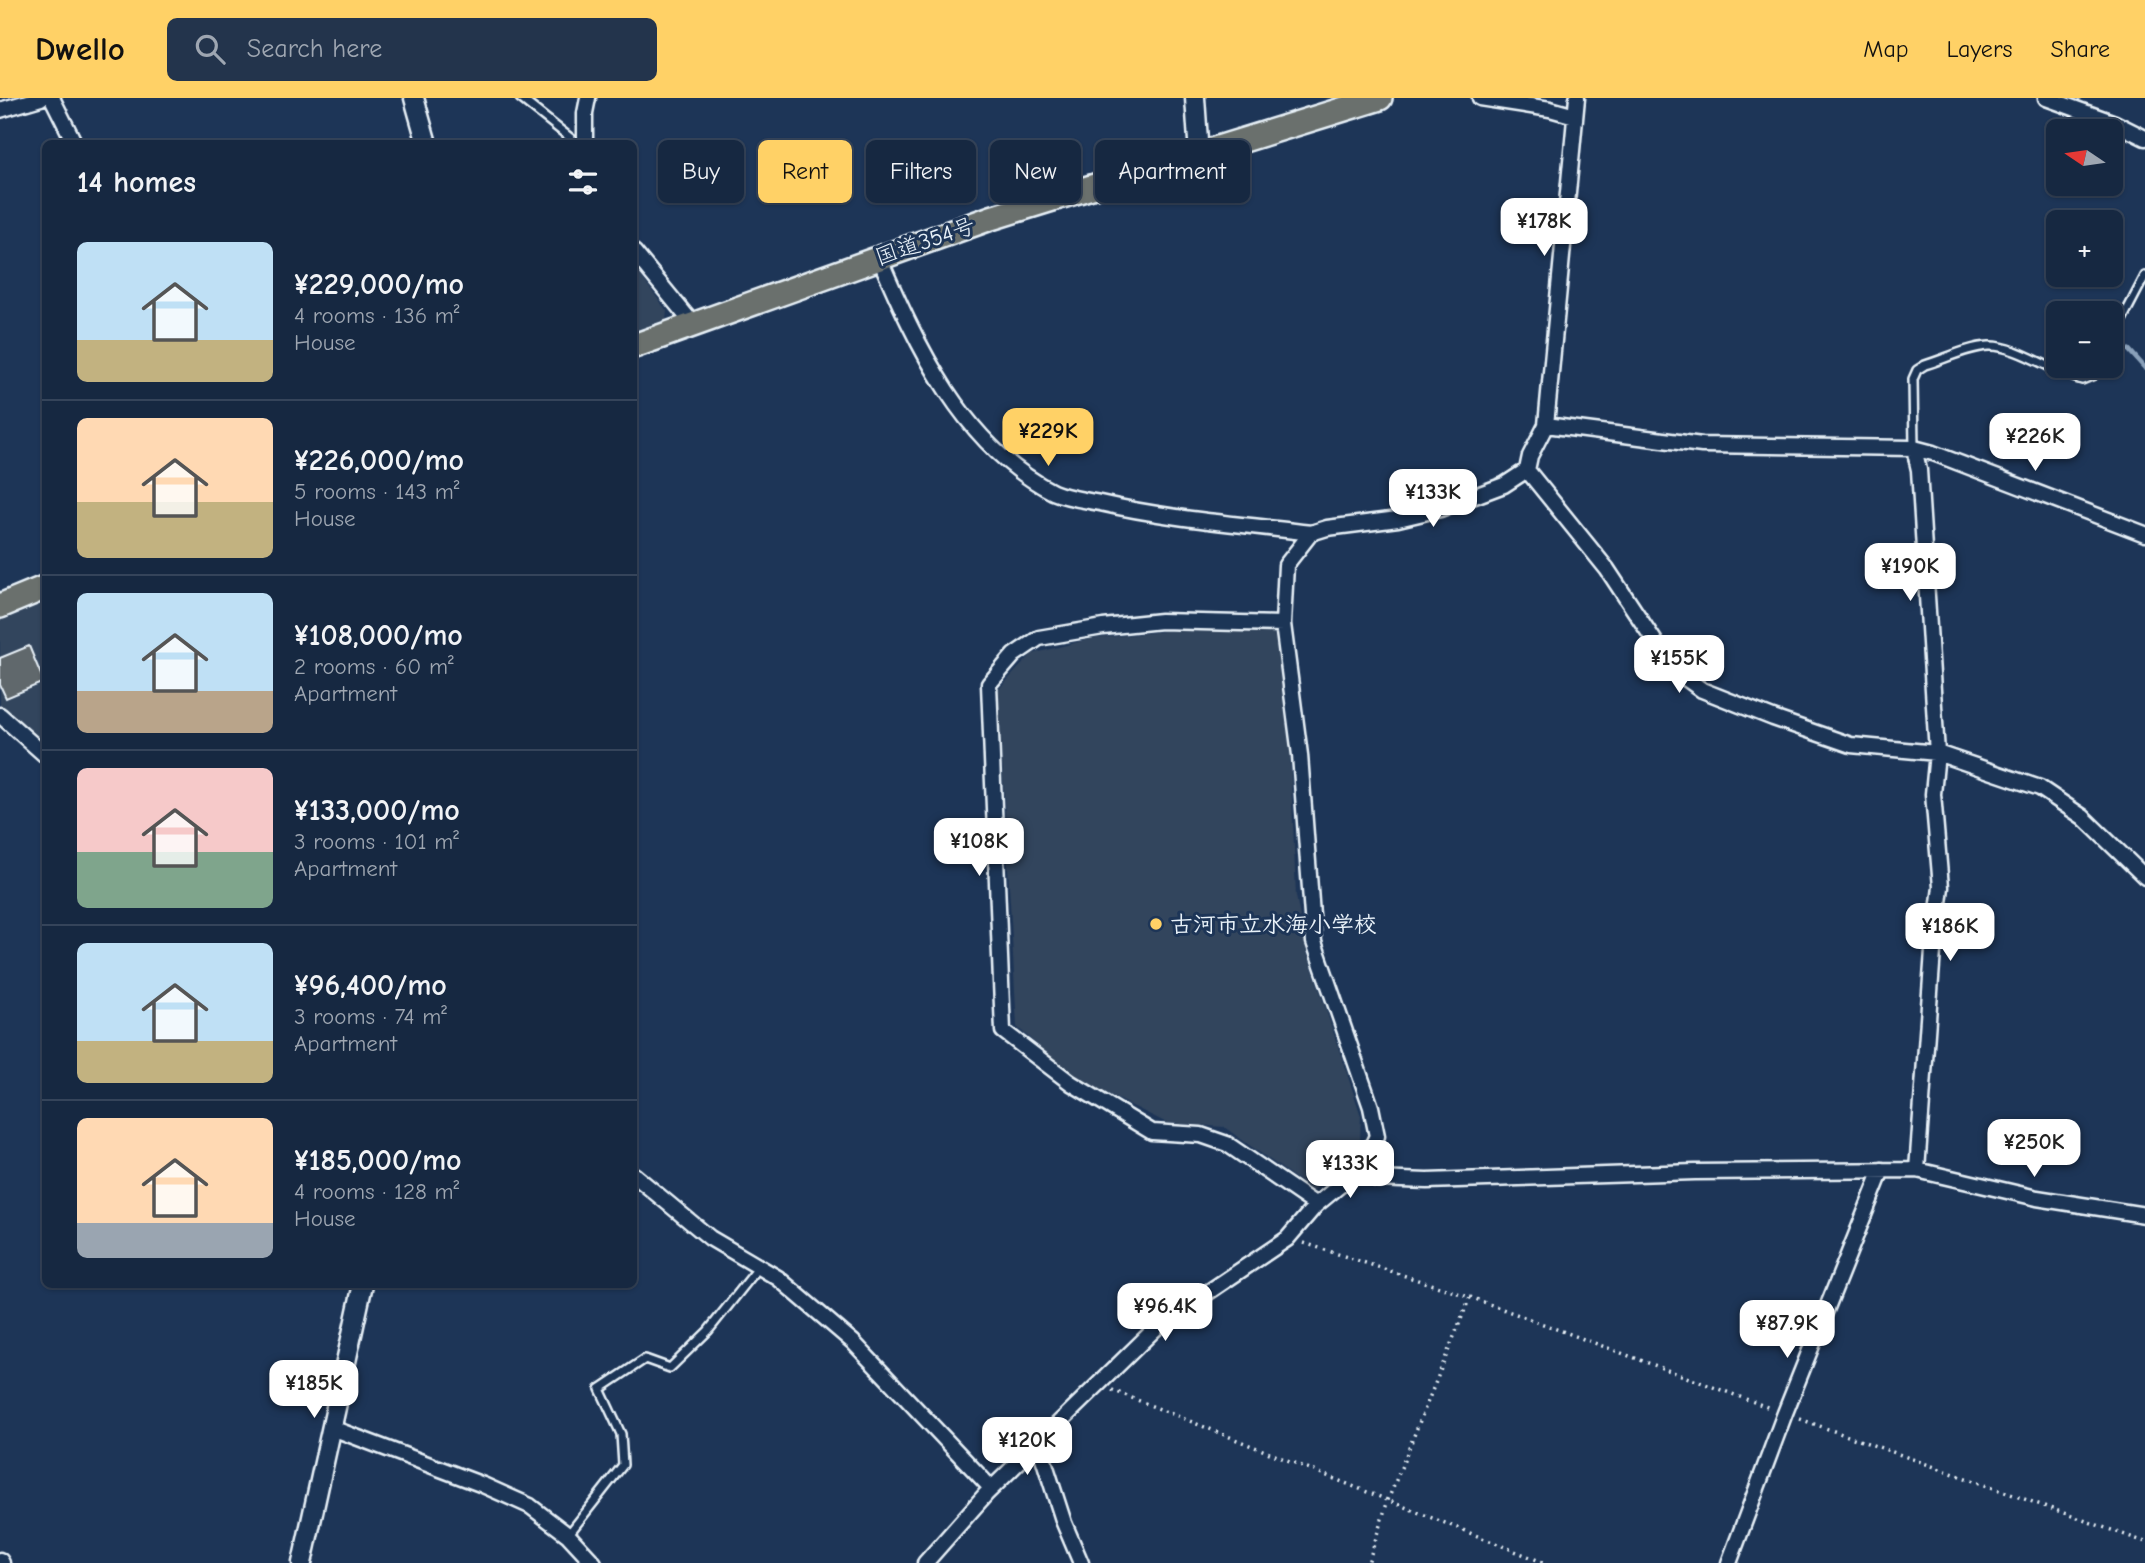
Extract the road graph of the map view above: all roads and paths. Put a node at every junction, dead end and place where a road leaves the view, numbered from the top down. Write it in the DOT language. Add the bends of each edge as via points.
graph roads {
  1 [pos="41,98"];
  2 [pos="52,98"];
  3 [pos="414,98"];
  4 [pos="520,98"];
  5 [pos="588,98"];
  6 [pos="1198,98"];
  7 [pos="1380,98"];
  8 [pos="1480,98"];
  9 [pos="1577,98"];
  10 [pos="2046,98"];
  11 [pos="0,110"];
  12 [pos="1575,116"];
  13 [pos="2145,138"];
  14 [pos="73,140"];
  15 [pos="426,140"];
  16 [pos="573,140"];
  17 [pos="585,140"];
  18 [pos="1199,140"];
  19 [pos="1247,140"];
  20 [pos="1095,184"];
  21 [pos="637,256"];
  22 [pos="879,257"];
  23 [pos="2145,276"];
  24 [pos="2123,318"];
  25 [pos="693,324"];
  26 [pos="637,345"];
  27 [pos="2046,367"];
  28 [pos="1546,425"];
  29 [pos="1914,448"];
  30 [pos="1527,470"];
  31 [pos="1311,533"];
  32 [pos="2145,534"];
  33 [pos="42,589"];
  34 [pos="0,606"];
  35 [pos="1283,624"];
  36 [pos="0,715"];
  37 [pos="42,752"];
  38 [pos="1937,753"];
  39 [pos="2145,877"];
  40 [pos="1361,1168"];
  41 [pos="1882,1170"];
  42 [pos="1917,1170"];
  43 [pos="637,1177"];
  44 [pos="1316,1205"];
  45 [pos="2145,1215"];
  46 [pos="1287,1239"];
  47 [pos="759,1267"];
  48 [pos="362,1288"];
  49 [pos="1470,1297"];
  50 [pos="1097,1384"];
  51 [pos="1785,1413"];
  52 [pos="332,1428"];
  53 [pos="1038,1441"];
  54 [pos="991,1488"];
  55 [pos="1388,1500"];
  56 [pos="568,1535"];
  57 [pos="2145,1542"];
  58 [pos="302,1563"];
  59 [pos="594,1563"];
  60 [pos="925,1563"];
  61 [pos="1081,1563"];
  62 [pos="1368,1563"];
  63 [pos="1545,1563"];
  64 [pos="1729,1563"];
  1 -- 11 [label="street"];
  2 -- 14 [label="street"];
  3 -- 15 [label="street"];
  4 -- 16 [label="lane"];
  5 -- 17 [label="street"];
  6 -- 18 [label="street"];
  7 -- 19 [label="highway, 国道354号"];
  8 -- 12 [label="street"];
  9 -- 12 [label="street"];
  10 -- 13 [label="street"];
  12 -- 28 [label="street"];
  20 -- 22 [label="highway, 国道354号"];
  21 -- 25 [label="street"];
  22 -- 25 [label="highway, 国道354号"];
  22 -- 31 [label="street" via="937,378 1010,466 1056,493 1126,509"];
  23 -- 24 [label="lane"];
  25 -- 26 [label="highway, 国道354号"];
  27 -- 29 [label="lane" via="2018,351 1985,346 1925,365 1913,379"];
  28 -- 29 [label="street" via="1702,445"];
  28 -- 30 [label="street"];
  29 -- 32 [label="street"];
  29 -- 38 [label="street"];
  30 -- 31 [label="street" via="1504,485 1440,509"];
  30 -- 38 [label="street" via="1607,569 1673,669 1702,690 1851,745"];
  31 -- 35 [label="street" via="1286,565"];
  33 -- 34 [label="highway"];
  35 -- 40 [label="street" via="1300,755 1314,942 1377,1136"];
  35 -- 44 [label="street" via="1161,621 1040,639 1014,655 989,684 1003,1031 1071,1083 1152,1132 1201,1135 1227,1144"];
  36 -- 37 [label="street"];
  38 -- 39 [label="street" via="2039,788 2083,817"];
  38 -- 42 [label="street" via="1933,794 1941,887"];
  40 -- 41 [label="street" via="1377,1179 1427,1181"];
  40 -- 44 [label="street"];
  41 -- 42 [label="street"];
  41 -- 51 [label="street"];
  42 -- 45 [label="street" via="2037,1198"];
  43 -- 47 [label="street" via="710,1238"];
  44 -- 46 [label="street"];
  46 -- 49 [label="path"];
  46 -- 50 [label="street" via="1158,1326"];
  47 -- 54 [label="street" via="853,1342"];
  47 -- 56 [label="lane" via="708,1331 670,1368 645,1359 600,1389 621,1434 623,1465"];
  48 -- 52 [label="street"];
  49 -- 51 [label="path"];
  49 -- 55 [label="path"];
  50 -- 53 [label="street"];
  50 -- 55 [label="path"];
  51 -- 57 [label="path"];
  51 -- 64 [label="street"];
  52 -- 56 [label="street" via="495,1490 530,1506"];
  52 -- 58 [label="street"];
  53 -- 54 [label="street"];
  53 -- 61 [label="street" via="1063,1523"];
  54 -- 60 [label="street"];
  55 -- 62 [label="path"];
  55 -- 63 [label="path"];
  56 -- 59 [label="street"];
}
